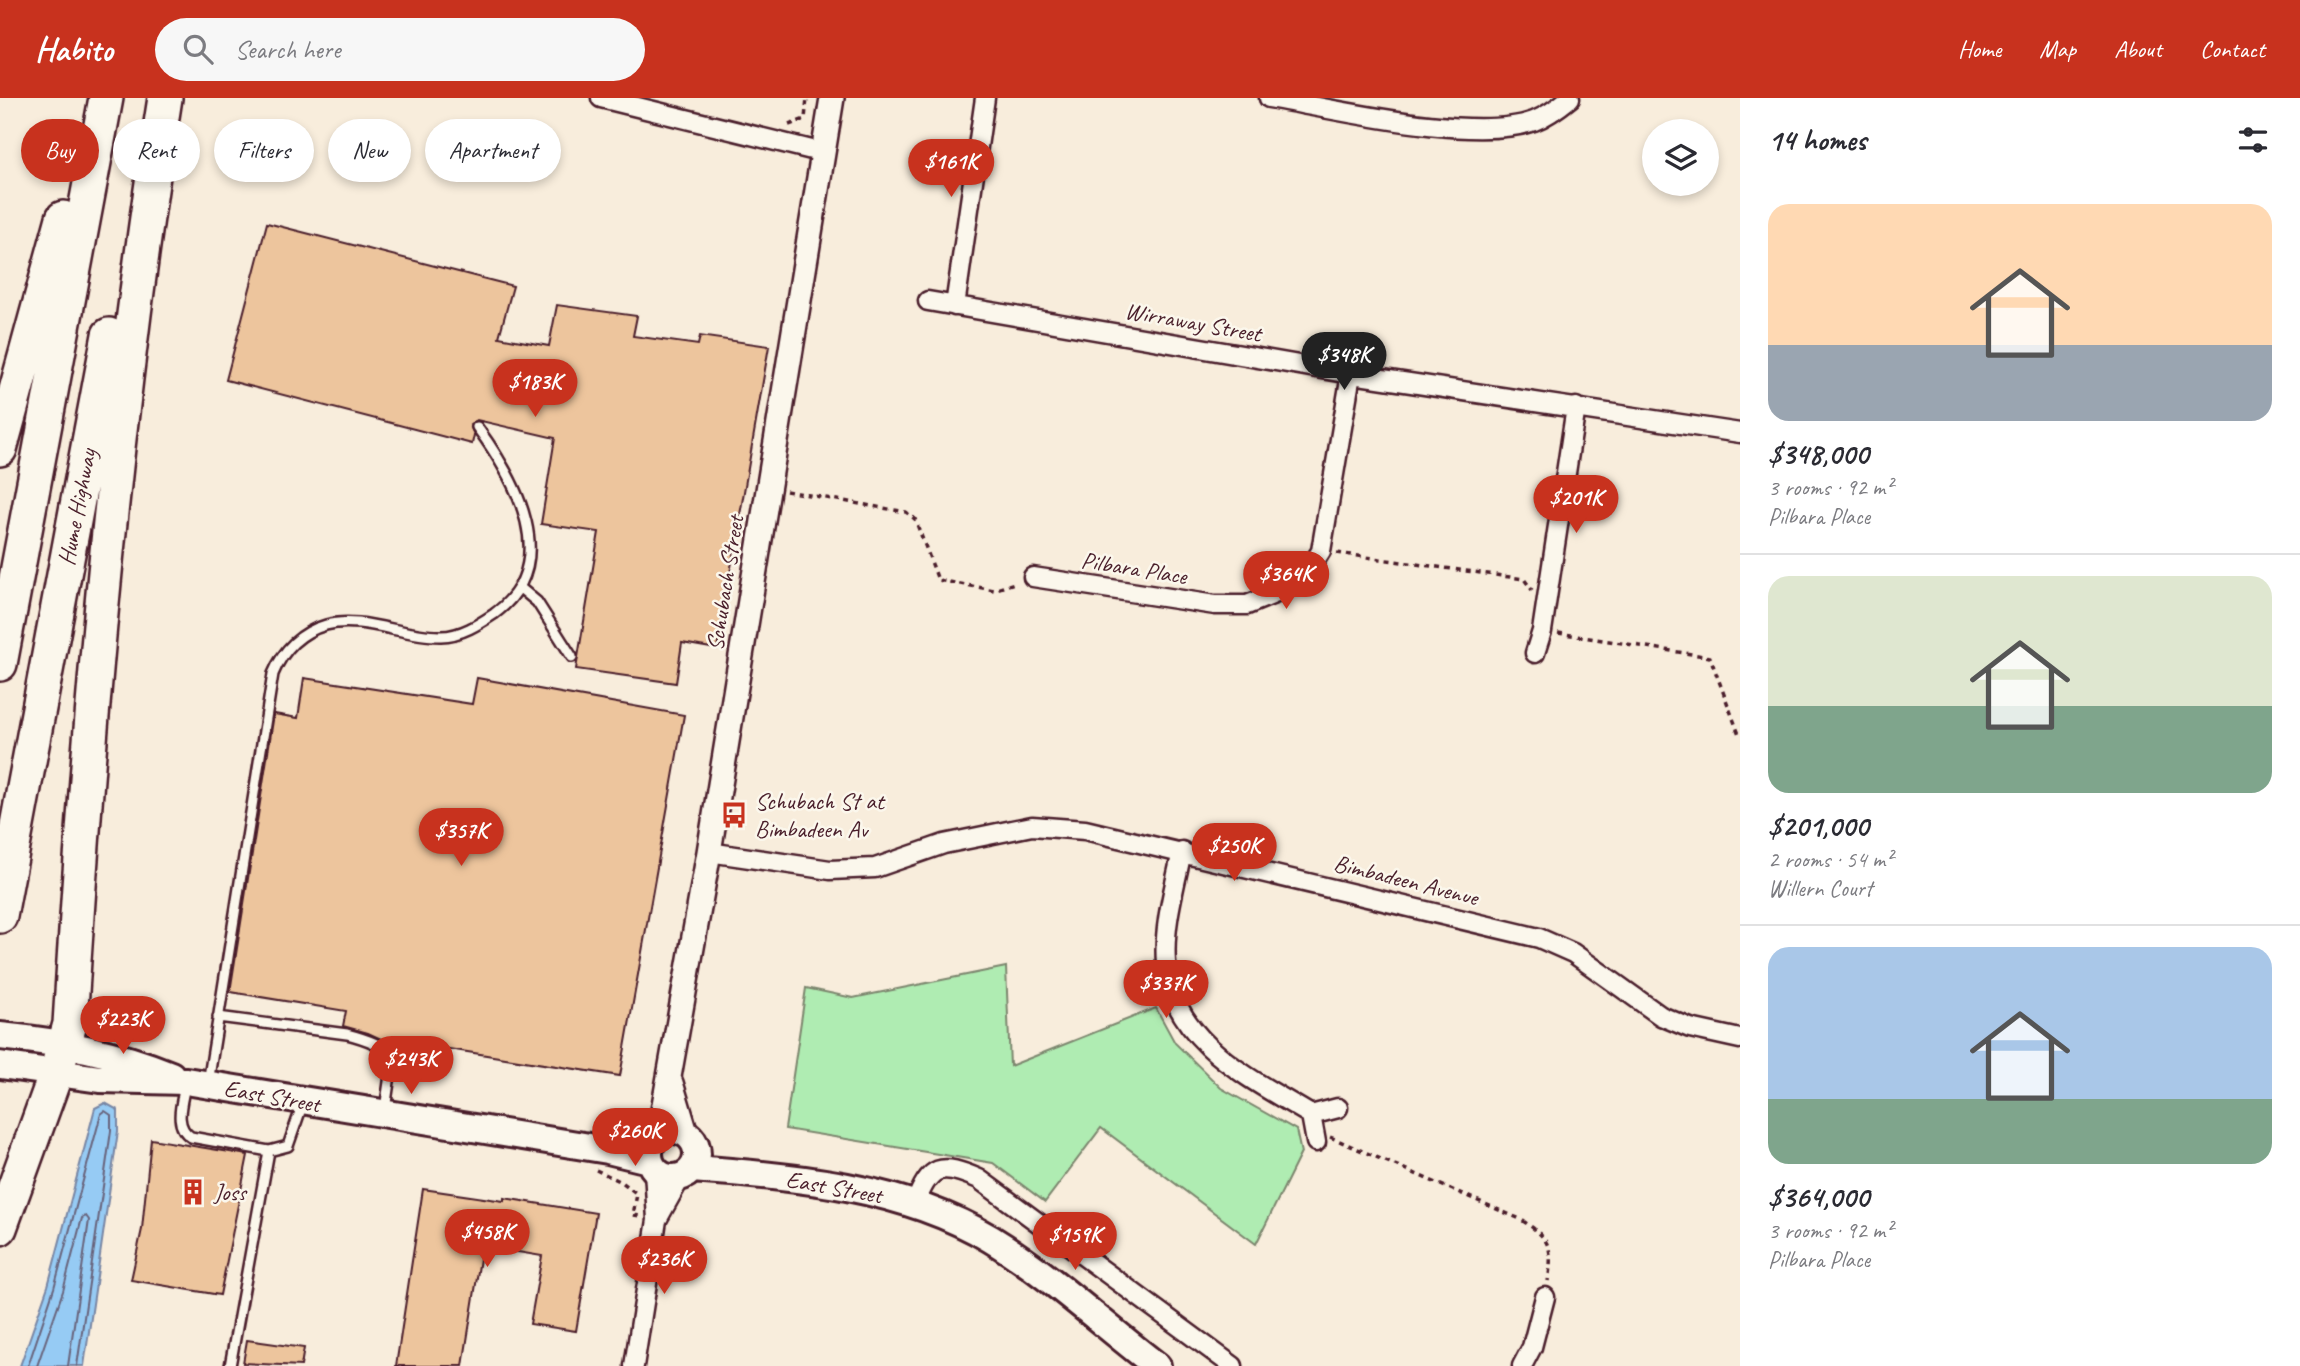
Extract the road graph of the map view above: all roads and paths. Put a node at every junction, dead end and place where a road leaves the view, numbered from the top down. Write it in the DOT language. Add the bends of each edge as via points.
graph roads {
  1 [pos="92,98"];
  2 [pos="106,98"];
  3 [pos="152,98"];
  4 [pos="165,98"];
  5 [pos="601,98"];
  6 [pos="807,98"];
  7 [pos="832,98"];
  8 [pos="985,98"];
  9 [pos="1269,98"];
  10 [pos="1570,98"];
  11 [pos="778,122"];
  12 [pos="824,153"];
  13 [pos="928,302"];
  14 [pos="955,306"];
  15 [pos="1351,373"];
  16 [pos="1576,407"];
  17 [pos="477,427"];
  18 [pos="1740,433"];
  19 [pos="0,449"];
  20 [pos="767,488"];
  21 [pos="1321,551"];
  22 [pos="1033,576"];
  23 [pos="519,587"];
  24 [pos="1545,609"];
  25 [pos="1542,631"];
  26 [pos="1535,653"];
  27 [pos="572,657"];
  28 [pos="0,664"];
  29 [pos="1740,737"];
  30 [pos="1182,851"];
  31 [pos="709,852"];
  32 [pos="0,916"];
  33 [pos="219,1017"];
  34 [pos="0,1036"];
  35 [pos="1740,1039"];
  36 [pos="60,1058"];
  37 [pos="0,1065"];
  38 [pos="670,1076"];
  39 [pos="197,1082"];
  40 [pos="303,1101"];
  41 [pos="1338,1108"];
  42 [pos="384,1115"];
  43 [pos="1314,1129"];
  44 [pos="608,1142"];
  45 [pos="653,1144"];
  46 [pos="269,1151"];
  47 [pos="688,1156"];
  48 [pos="915,1204"];
  49 [pos="657,1220"];
  50 [pos="0,1228"];
  51 [pos="1545,1297"];
  52 [pos="230,1366"];
  53 [pos="634,1366"];
  54 [pos="1157,1366"];
  55 [pos="1233,1366"];
  56 [pos="1522,1366"];
  1 -- 19 [label="highway"];
  2 -- 28 [label="highway, Hume Highway"];
  3 -- 32 [label="highway, Hume Highway"];
  4 -- 36 [label="highway" via="136,277 112,486 96,633 72,1001"];
  5 -- 12 [label="street"];
  6 -- 11 [label="path" via="805,119 790,125"];
  7 -- 12 [label="street, Schubach Street"];
  8 -- 14 [label="street"];
  9 -- 10 [label="street" via="1470,129 1535,121"];
  12 -- 20 [label="street, Schubach Street"];
  13 -- 14 [label="street, Wirraway Street"];
  14 -- 15 [label="street, Wirraway Street"];
  15 -- 16 [label="street, Wirraway Street"];
  15 -- 21 [label="street"];
  16 -- 18 [label="street, Wirraway Street"];
  16 -- 24 [label="street"];
  17 -- 23 [label="lane" via="499,457 530,530 531,556"];
  20 -- 22 [label="path" via="906,512 915,519 938,580 994,590"];
  20 -- 31 [label="street, Schubach Street"];
  21 -- 22 [label="street, Pilbara Place" via="1284,590 1247,605 1215,605"];
  21 -- 24 [label="path" via="1524,579"];
  23 -- 27 [label="lane" via="537,602"];
  23 -- 33 [label="lane" via="499,610 455,634 432,636 342,622 312,631 286,649 274,674"];
  24 -- 25 [label="street"];
  25 -- 26 [label="street"];
  25 -- 29 [label="path" via="1710,657"];
  30 -- 31 [label="street, Bimbadeen Avenue" via="1085,830 1032,826 944,844 875,867 830,870"];
  30 -- 35 [label="street, Bimbadeen Avenue" via="1539,938 1573,953 1661,1016"];
  30 -- 43 [label="street" via="1166,962 1179,1005 1217,1057"];
  31 -- 38 [label="street, Schubach Street"];
  33 -- 39 [label="lane"];
  33 -- 42 [label="lane" via="346,1034 387,1050 391,1058"];
  34 -- 36 [label="main road, East Street"];
  36 -- 37 [label="main road, East Street"];
  36 -- 39 [label="main road, East Street" via="138,1061"];
  36 -- 50 [label="highway"];
  38 -- 45 [label="street, Schubach Street"];
  38 -- 47 [label="street, Schubach Street"];
  39 -- 40 [label="main road, East Street"];
  39 -- 46 [label="lane" via="180,1120 184,1133"];
  40 -- 42 [label="main road, East Street"];
  40 -- 46 [label="lane" via="288,1146"];
  41 -- 43 [label="street"];
  42 -- 44 [label="main road, East Street"];
  43 -- 51 [label="path" via="1538,1230 1549,1244 1552,1260"];
  44 -- 45 [label="main road, East Street"];
  44 -- 45 [label="path" via="628,1131"];
  44 -- 49 [label="path" via="596,1172 622,1182 636,1194 633,1215"];
  45 -- 47 [label="main road" via="668,1130"];
  45 -- 47 [label="main road" via="666,1177"];
  45 -- 49 [label="street, Schubach Street"];
  46 -- 52 [label="lane"];
  47 -- 48 [label="main road, East Street"];
  47 -- 49 [label="street, Schubach Street"];
  48 -- 54 [label="main road, East Street" via="992,1240"];
  48 -- 55 [label="street, East Street" via="935,1170 953,1170 979,1179"];
  49 -- 53 [label="street, Schubach Street"];
  51 -- 56 [label="street"];
}
